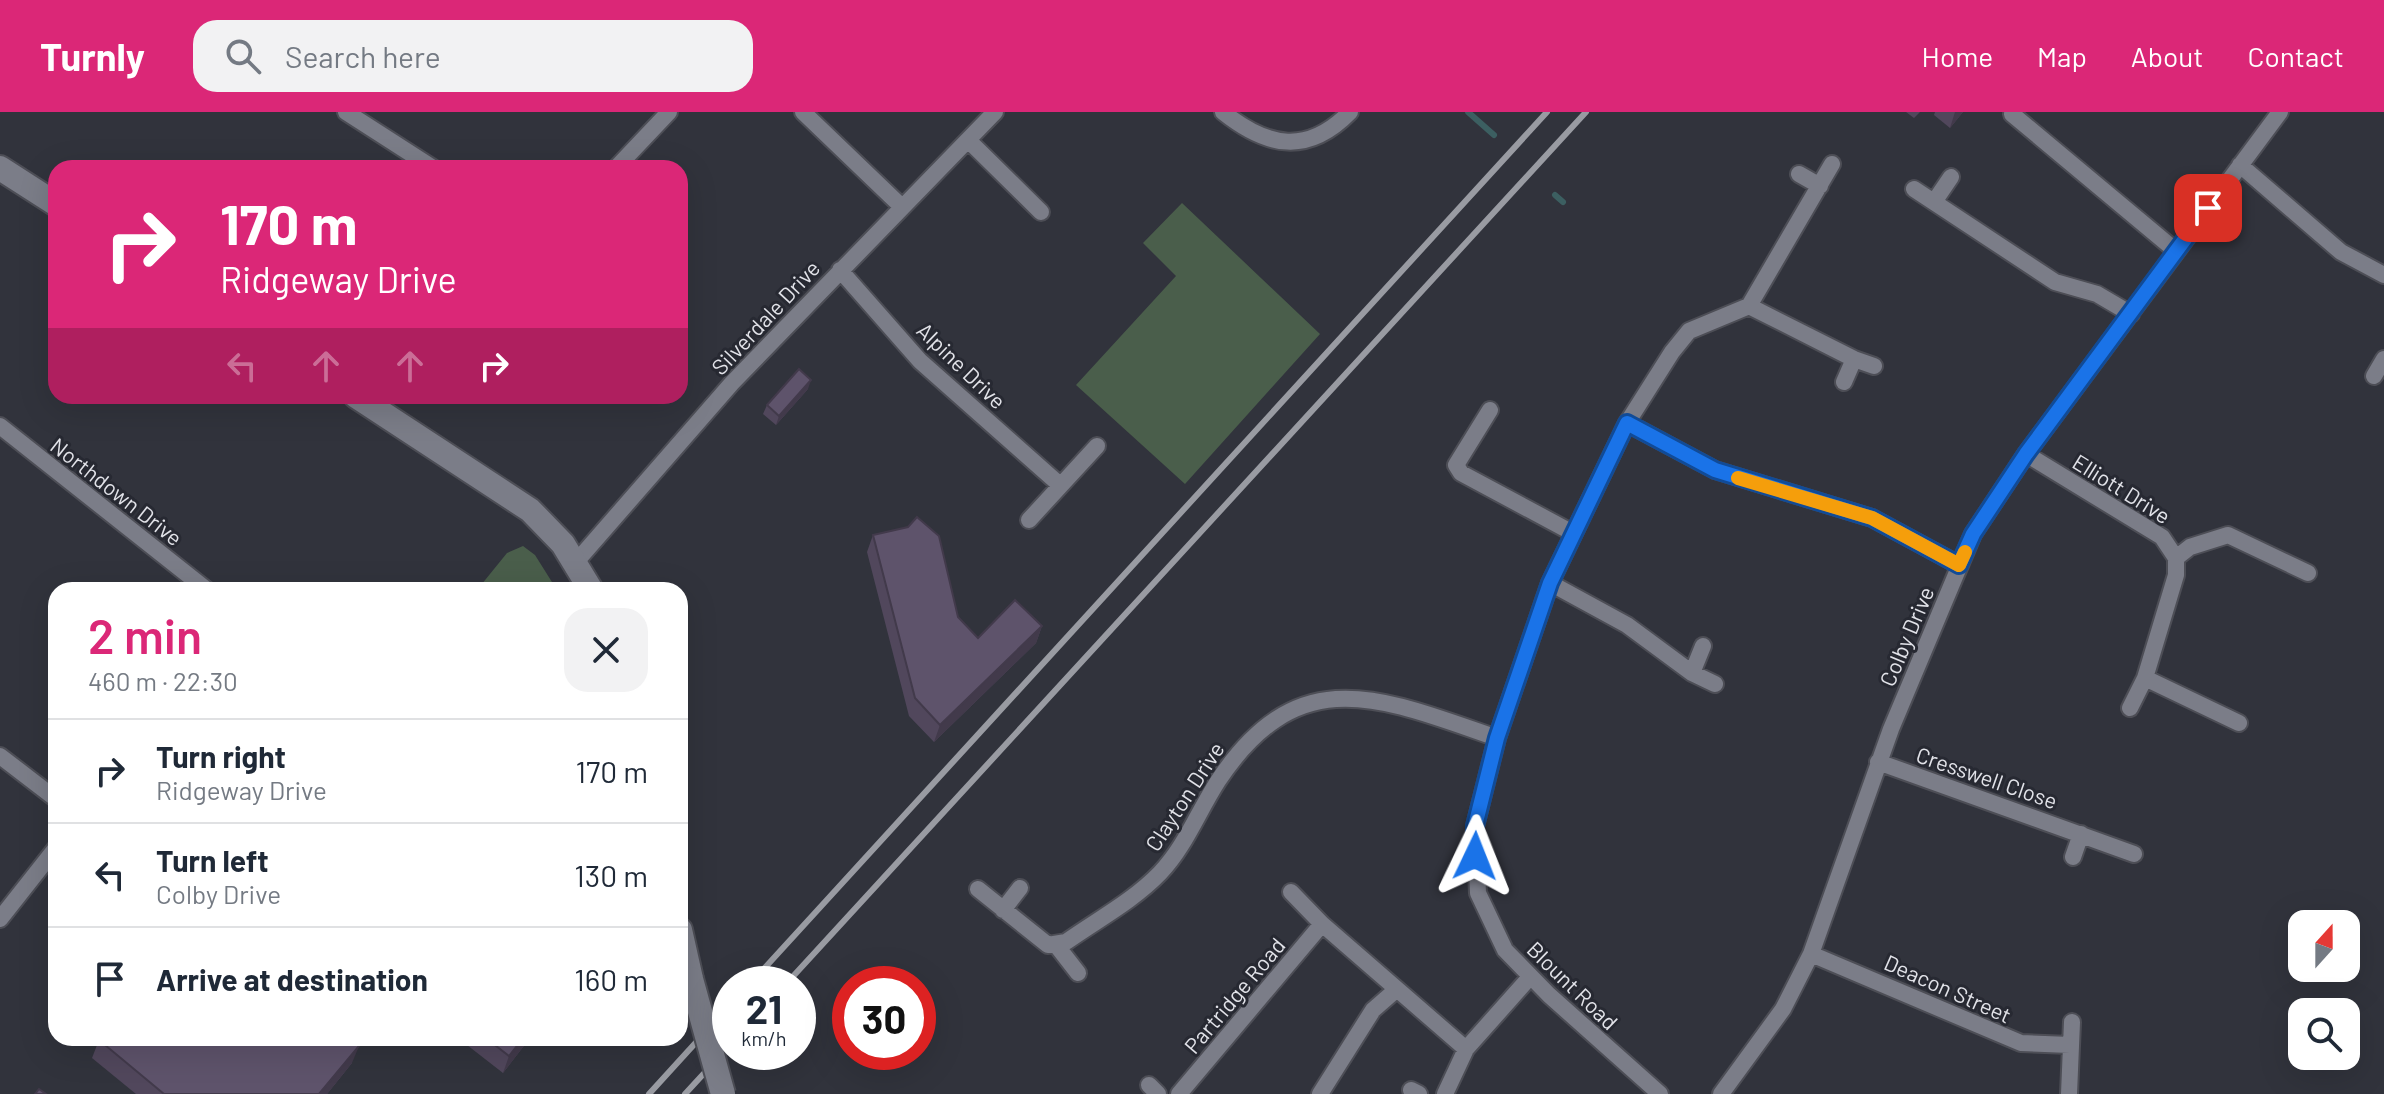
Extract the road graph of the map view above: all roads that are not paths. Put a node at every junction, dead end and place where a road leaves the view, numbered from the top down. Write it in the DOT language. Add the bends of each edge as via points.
graph roads {
  1 [pos="346,112"];
  2 [pos="803,112"];
  3 [pos="995,112"];
  4 [pos="1223,112"];
  5 [pos="1350,112"];
  6 [pos="2280,112"];
  7 [pos="2012,114"];
  8 [pos="661,115"];
  9 [pos="968,140"];
  10 [pos="421,160"];
  11 [pos="623,160"];
  12 [pos="1832,164"];
  13 [pos="2240,165"];
  14 [pos="0,168"];
  15 [pos="1799,174"];
  16 [pos="1951,177"];
  17 [pos="1820,186"];
  18 [pos="1914,189"];
  19 [pos="48,199"];
  20 [pos="1934,202"];
  21 [pos="902,207"];
  22 [pos="1041,212"];
  23 [pos="2176,251"];
  24 [pos="840,270"];
  25 [pos="2384,275"];
  26 [pos="1749,306"];
  27 [pos="2131,314"];
  28 [pos="1854,359"];
  29 [pos="2384,359"];
  30 [pos="1874,366"];
  31 [pos="2374,376"];
  32 [pos="1844,382"];
  33 [pos="368,404"];
  34 [pos="1490,410"];
  35 [pos="1627,423"];
  36 [pos="0,426"];
  37 [pos="1097,446"];
  38 [pos="2026,454"];
  39 [pos="1060,485"];
  40 [pos="1029,520"];
  41 [pos="1571,532"];
  42 [pos="2176,558"];
  43 [pos="2286,561"];
  44 [pos="576,562"];
  45 [pos="1959,565"];
  46 [pos="2308,573"];
  47 [pos="2279,578"];
  48 [pos="197,582"];
  49 [pos="587,582"];
  50 [pos="1550,583"];
  51 [pos="1703,646"];
  52 [pos="1692,673"];
  53 [pos="2145,678"];
  54 [pos="1715,684"];
  55 [pos="2130,708"];
  56 [pos="2220,716"];
  57 [pos="2239,723"];
  58 [pos="2213,732"];
  59 [pos="1497,738"];
  60 [pos="0,756"];
  61 [pos="1878,762"];
  62 [pos="48,793"];
  63 [pos="2081,834"];
  64 [pos="2134,854"];
  65 [pos="2073,857"];
  66 [pos="48,858"];
  67 [pos="1020,888"];
  68 [pos="978,889"];
  69 [pos="1291,892"];
  70 [pos="1003,910"];
  71 [pos="0,919"];
  72 [pos="1322,924"];
  73 [pos="1057,946"];
  74 [pos="1811,954"];
  75 [pos="688,966"];
  76 [pos="1078,973"];
  77 [pos="1530,977"];
  78 [pos="1397,989"];
  79 [pos="2072,1022"];
  80 [pos="2070,1045"];
  81 [pos="1466,1049"];
  82 [pos="723,1094"];
  83 [pos="1179,1094"];
  84 [pos="1320,1094"];
  85 [pos="1445,1094"];
  86 [pos="1660,1094"];
  87 [pos="1721,1094"];
  88 [pos="2069,1094"];
  1 -- 10 [label="street"];
  2 -- 21 [label="street"];
  3 -- 9 [label="street, Silverdale Drive"];
  4 -- 5 [label="street" via="1254,132 1294,143 1333,130"];
  6 -- 13 [label="street, Colby Drive"];
  7 -- 23 [label="street"];
  8 -- 11 [label="street"];
  9 -- 21 [label="street, Silverdale Drive"];
  9 -- 22 [label="street"];
  12 -- 17 [label="street"];
  13 -- 23 [label="street, Colby Drive"];
  13 -- 25 [label="street" via="2341,252"];
  14 -- 19 [label="street"];
  15 -- 17 [label="street"];
  16 -- 20 [label="street"];
  17 -- 26 [label="street"];
  18 -- 20 [label="street"];
  20 -- 27 [label="street" via="2055,282 2097,294"];
  21 -- 24 [label="street, Silverdale Drive"];
  23 -- 27 [label="street, Colby Drive"];
  24 -- 39 [label="street, Alpine Drive" via="920,361"];
  24 -- 44 [label="street, Silverdale Drive" via="732,383"];
  26 -- 28 [label="street"];
  26 -- 35 [label="street, Blount Road" via="1689,331"];
  27 -- 38 [label="street, Colby Drive"];
  28 -- 30 [label="street"];
  28 -- 32 [label="street"];
  29 -- 31 [label="street"];
  33 -- 44 [label="street" via="530,510"];
  34 -- 41 [label="street" via="1456,465 1461,473"];
  35 -- 41 [label="street, Blount Road"];
  35 -- 45 [label="street" via="1715,470 1872,518"];
  36 -- 48 [label="street, Northdown Drive"];
  37 -- 39 [label="street"];
  38 -- 42 [label="street, Elliott Drive" via="2162,537"];
  38 -- 45 [label="street, Colby Drive" via="1973,534"];
  39 -- 40 [label="street"];
  41 -- 50 [label="street, Blount Road"];
  42 -- 43 [label="street" via="2190,547 2228,535"];
  42 -- 53 [label="street, Elliott Drive" via="2176,575"];
  43 -- 46 [label="street"];
  43 -- 47 [label="street"];
  44 -- 49 [label="street"];
  45 -- 61 [label="street, Colby Drive"];
  50 -- 52 [label="street" via="1627,625"];
  50 -- 59 [label="street, Blount Road"];
  51 -- 52 [label="street"];
  52 -- 54 [label="street"];
  53 -- 55 [label="street, Elliott Drive"];
  53 -- 56 [label="street"];
  56 -- 57 [label="street"];
  56 -- 58 [label="street"];
  59 -- 73 [label="street, Clayton Drive" via="1370,698 1301,706 1269,721 1242,747 1159,874"];
  59 -- 77 [label="street, Blount Road" via="1475,826 1478,893 1505,950"];
  60 -- 62 [label="street"];
  61 -- 63 [label="street, Cresswell Close"];
  61 -- 74 [label="street, Colby Drive"];
  63 -- 64 [label="street, Cresswell Close"];
  63 -- 65 [label="street"];
  66 -- 71 [label="street"];
  67 -- 70 [label="street"];
  68 -- 70 [label="street"];
  69 -- 72 [label="street"];
  70 -- 73 [label="street" via="1034,936"];
  72 -- 78 [label="street"];
  72 -- 83 [label="street, Partridge Road"];
  73 -- 76 [label="street"];
  74 -- 80 [label="street, Deacon Street" via="2021,1043"];
  74 -- 87 [label="street, Colby Drive" via="1783,1009"];
  75 -- 82 [label="street, bridge"];
  77 -- 81 [label="street"];
  77 -- 86 [label="street, Blount Road"];
  78 -- 81 [label="street"];
  78 -- 84 [label="street" via="1373,1010"];
  79 -- 80 [label="street"];
  80 -- 88 [label="street"];
  81 -- 85 [label="street"];
}
